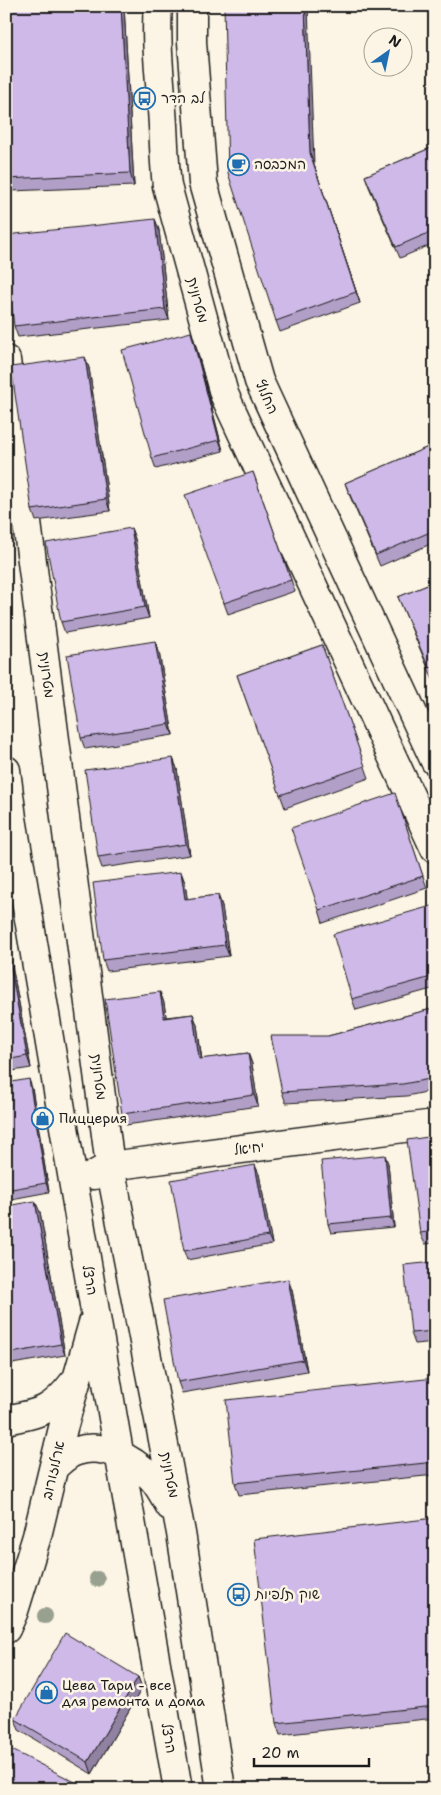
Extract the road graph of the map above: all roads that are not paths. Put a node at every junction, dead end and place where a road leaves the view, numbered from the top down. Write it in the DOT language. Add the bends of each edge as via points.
graph roads {
  1 [pos="158,6"];
  2 [pos="192,6"];
  3 [pos="6,360"];
  4 [pos="435,760"];
  5 [pos="6,770"];
  6 [pos="9,818"];
  7 [pos="435,849"];
  8 [pos="435,1124"];
  9 [pos="110,1166"];
  10 [pos="75,1196"];
  11 [pos="95,1310"];
  12 [pos="78,1376"];
  13 [pos="6,1420"];
  14 [pos="120,1454"];
  15 [pos="55,1466"];
  16 [pos="181,1533"];
  17 [pos="6,1629"];
  18 [pos="178,1789"];
  19 [pos="220,1789"];
  1 -- 7 [label="street, מטרונית" via="156,28 167,186 224,394"];
  2 -- 4 [label="street, החלוץ" via="203,183 259,381"];
  3 -- 9 [label="street, מטרונית"];
  5 -- 6 [label="street, הרצל"];
  6 -- 10 [label="street, הרצל"];
  8 -- 9 [label="street, יחיאל"];
  9 -- 10 [label="street, יחיאל" via="92,1176"];
  9 -- 16 [label="street, מטרונית"];
  10 -- 11 [label="street, הרצל"];
  11 -- 12 [label="street, ארלוזורוב"];
  11 -- 14 [label="street, הרצל"];
  12 -- 13 [label="street" via="52,1406 39,1413"];
  12 -- 15 [label="street, ארלוזורוב"];
  14 -- 15 [label="street" via="106,1449 78,1450"];
  14 -- 16 [label="street" via="152,1478"];
  14 -- 18 [label="street, הרצל"];
  15 -- 17 [label="street, ארלוזורוב" via="29,1564"];
  16 -- 19 [label="street, מטרונית"];
}
